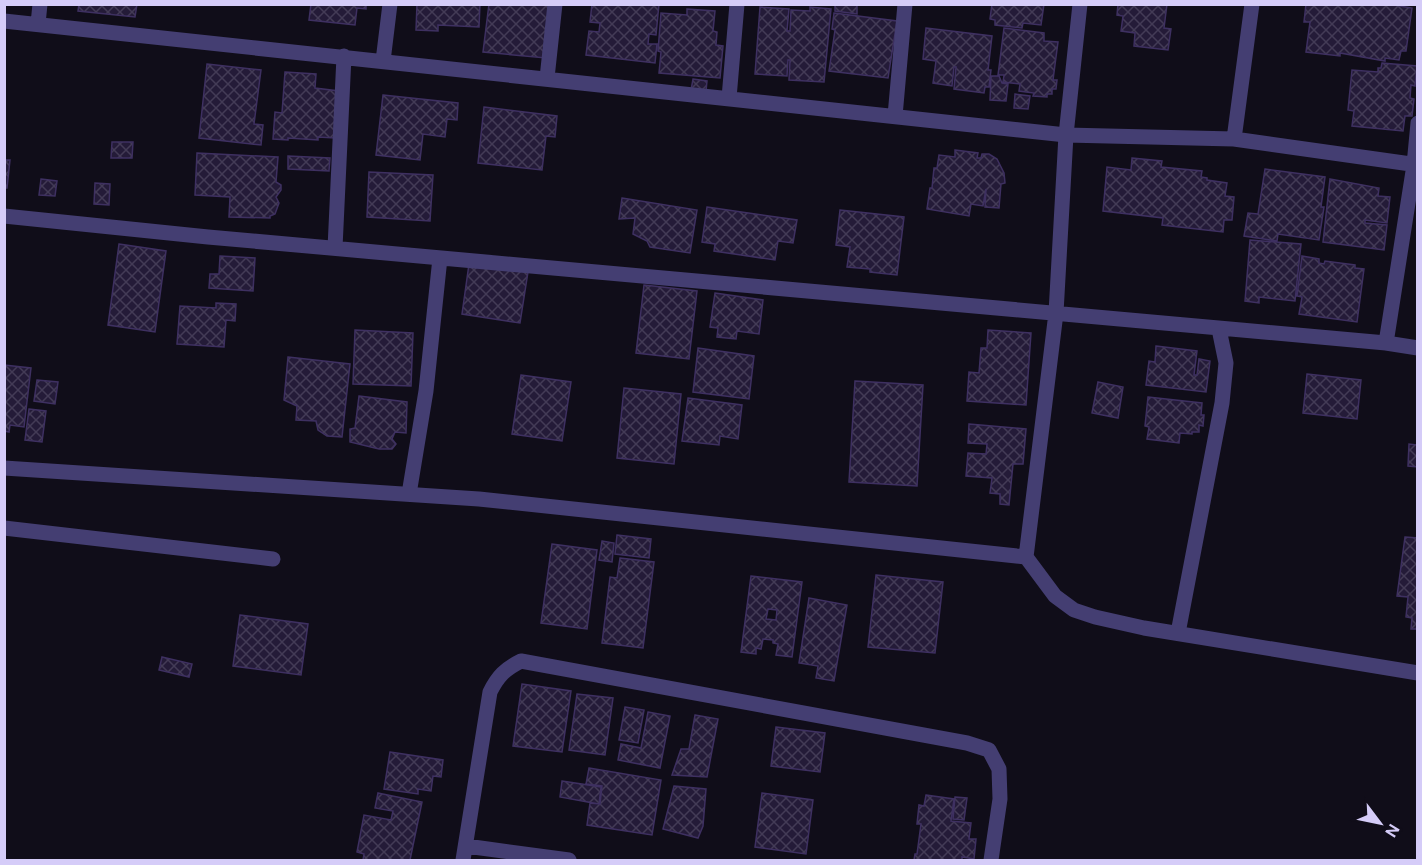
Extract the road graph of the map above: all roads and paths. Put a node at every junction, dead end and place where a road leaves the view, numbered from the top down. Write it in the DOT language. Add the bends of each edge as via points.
graph roads {
  1 [pos="40,4"];
  2 [pos="390,4"];
  3 [pos="555,4"];
  4 [pos="737,4"];
  5 [pos="906,4"];
  6 [pos="1080,4"];
  7 [pos="1252,4"];
  8 [pos="4,21"];
  9 [pos="38,24"];
  10 [pos="344,56"];
  11 [pos="383,61"];
  12 [pos="547,78"];
  13 [pos="729,98"];
  14 [pos="895,116"];
  15 [pos="1418,123"];
  16 [pos="1066,135"];
  17 [pos="1234,139"];
  18 [pos="1416,165"];
  19 [pos="4,216"];
  20 [pos="335,248"];
  21 [pos="440,258"];
  22 [pos="1056,313"];
  23 [pos="1219,329"];
  24 [pos="1386,343"];
  25 [pos="1418,348"];
  26 [pos="4,468"];
  27 [pos="409,494"];
  28 [pos="4,528"];
  29 [pos="1026,557"];
  30 [pos="273,559"];
  31 [pos="1178,633"];
  32 [pos="1418,673"];
  33 [pos="464,853"];
  34 [pos="569,861"];
  35 [pos="991,861"];
  1 -- 9 [label="street"];
  2 -- 11 [label="street"];
  3 -- 12 [label="street"];
  4 -- 13 [label="street"];
  5 -- 14 [label="street"];
  6 -- 16 [label="street"];
  7 -- 17 [label="street"];
  8 -- 9 [label="street"];
  9 -- 10 [label="street"];
  10 -- 11 [label="street"];
  10 -- 20 [label="street"];
  11 -- 12 [label="street"];
  12 -- 13 [label="street"];
  13 -- 14 [label="street"];
  14 -- 16 [label="street"];
  15 -- 18 [label="street"];
  16 -- 17 [label="street"];
  16 -- 22 [label="street"];
  17 -- 18 [label="street"];
  18 -- 24 [label="street"];
  19 -- 20 [label="street"];
  20 -- 21 [label="street"];
  21 -- 22 [label="street"];
  21 -- 27 [label="street" via="426,391"];
  22 -- 23 [label="street"];
  22 -- 29 [label="street"];
  23 -- 24 [label="street"];
  23 -- 31 [label="street" via="1226,363 1222,403"];
  24 -- 25 [label="street"];
  26 -- 27 [label="street"];
  27 -- 29 [label="street"];
  28 -- 30 [label="street"];
  29 -- 31 [label="street" via="1055,596 1074,610"];
  31 -- 32 [label="street"];
  33 -- 34 [label="street"];
  33 -- 35 [label="street" via="490,692 505,669 522,661 989,750 999,769 1000,798"];
}
